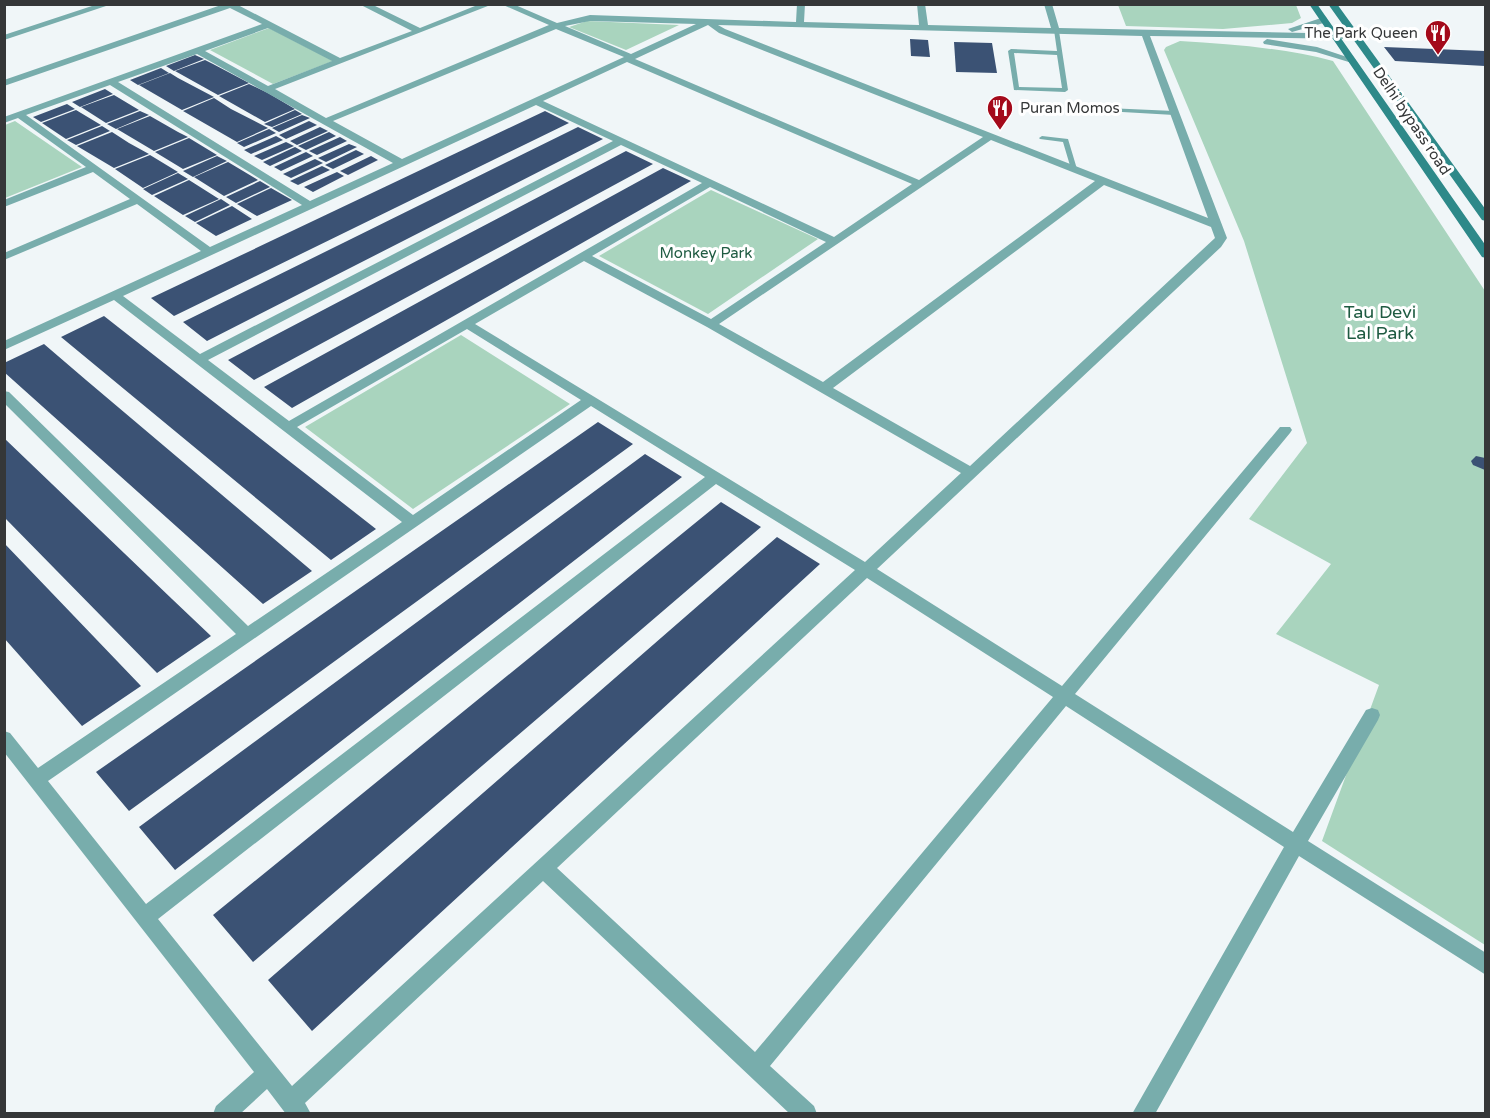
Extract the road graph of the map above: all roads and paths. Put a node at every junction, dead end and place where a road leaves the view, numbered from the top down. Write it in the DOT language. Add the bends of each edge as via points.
graph roads {
  1 [pos="108,4"];
  2 [pos="363,4"];
  3 [pos="489,4"];
  4 [pos="505,4"];
  5 [pos="801,4"];
  6 [pos="921,4"];
  7 [pos="1048,4"];
  8 [pos="1313,4"];
  9 [pos="1332,4"];
  10 [pos="230,5"];
  11 [pos="1324,20"];
  12 [pos="708,22"];
  13 [pos="268,24"];
  14 [pos="800,24"];
  15 [pos="555,26"];
  16 [pos="924,28"];
  17 [pos="420,31"];
  18 [pos="1056,31"];
  19 [pos="1145,33"];
  20 [pos="1249,37"];
  21 [pos="4,38"];
  22 [pos="1337,39"];
  23 [pos="1357,40"];
  24 [pos="197,50"];
  25 [pos="1059,53"];
  26 [pos="629,58"];
  27 [pos="1352,60"];
  28 [pos="341,62"];
  29 [pos="111,81"];
  30 [pos="4,83"];
  31 [pos="268,89"];
  32 [pos="535,101"];
  33 [pos="1107,110"];
  34 [pos="1174,113"];
  35 [pos="20,115"];
  36 [pos="4,120"];
  37 [pos="326,121"];
  38 [pos="991,136"];
  39 [pos="1042,138"];
  40 [pos="621,141"];
  41 [pos="401,163"];
  42 [pos="94,168"];
  43 [pos="1074,169"];
  44 [pos="1103,180"];
  45 [pos="710,183"];
  46 [pos="920,184"];
  47 [pos="138,200"];
  48 [pos="4,204"];
  49 [pos="309,205"];
  50 [pos="1485,218"];
  51 [pos="1216,225"];
  52 [pos="834,241"];
  53 [pos="210,251"];
  54 [pos="1485,255"];
  55 [pos="584,256"];
  56 [pos="4,257"];
  57 [pos="115,295"];
  58 [pos="467,324"];
  59 [pos="711,324"];
  60 [pos="4,346"];
  61 [pos="199,359"];
  62 [pos="824,388"];
  63 [pos="4,395"];
  64 [pos="591,400"];
  65 [pos="288,428"];
  66 [pos="1285,430"];
  67 [pos="970,472"];
  68 [pos="715,477"];
  69 [pos="412,522"];
  70 [pos="865,569"];
  71 [pos="247,635"];
  72 [pos="1064,696"];
  73 [pos="1372,715"];
  74 [pos="4,738"];
  75 [pos="37,779"];
  76 [pos="1295,845"];
  77 [pos="543,868"];
  78 [pos="145,917"];
  79 [pos="1485,965"];
  80 [pos="756,1067"];
  81 [pos="268,1073"];
  82 [pos="296,1108"];
  83 [pos="224,1113"];
  84 [pos="806,1113"];
  85 [pos="1143,1113"];
  1 -- 21 [label="street"];
  2 -- 17 [label="street"];
  3 -- 17 [label="street"];
  4 -- 15 [label="street"];
  5 -- 14 [label="street"];
  6 -- 16 [label="street"];
  7 -- 18 [label="street"];
  8 -- 11 [label="main road, Delhi bypass road"];
  9 -- 23 [label="main road, Delhi bypass road"];
  10 -- 13 [label="street"];
  10 -- 30 [label="street"];
  11 -- 20 [label="street"];
  11 -- 22 [label="main road, Delhi bypass road"];
  12 -- 14 [label="street"];
  12 -- 15 [label="street" via="590,18"];
  12 -- 26 [label="street"];
  12 -- 38 [label="street" via="722,31"];
  13 -- 24 [label="street"];
  13 -- 28 [label="street"];
  14 -- 16 [label="street"];
  15 -- 26 [label="street"];
  15 -- 37 [label="street"];
  16 -- 18 [label="street"];
  17 -- 28 [label="street"];
  18 -- 19 [label="street"];
  18 -- 25 [label="lane"];
  19 -- 20 [label="street"];
  19 -- 34 [label="street"];
  20 -- 22 [label="street"];
  20 -- 27 [label="street"];
  22 -- 23 [label="street"];
  22 -- 27 [label="main road, Delhi bypass road"];
  23 -- 50 [label="main road, Delhi bypass road"];
  24 -- 29 [label="street"];
  24 -- 31 [label="street"];
  25 -- 25 [label="lane" via="1065,90 1017,89 1011,51"];
  26 -- 32 [label="street"];
  26 -- 46 [label="street"];
  27 -- 54 [label="main road, Delhi bypass road"];
  28 -- 31 [label="street"];
  29 -- 35 [label="street"];
  29 -- 49 [label="street"];
  31 -- 37 [label="street"];
  32 -- 40 [label="street"];
  32 -- 41 [label="street"];
  33 -- 34 [label="lane"];
  34 -- 51 [label="street"];
  35 -- 36 [label="street"];
  35 -- 42 [label="street"];
  37 -- 41 [label="street"];
  38 -- 43 [label="street"];
  38 -- 46 [label="street"];
  39 -- 43 [label="lane" via="1066,140"];
  40 -- 45 [label="street"];
  40 -- 61 [label="street"];
  41 -- 49 [label="street"];
  42 -- 47 [label="street"];
  42 -- 48 [label="street"];
  43 -- 44 [label="street"];
  44 -- 51 [label="street"];
  44 -- 62 [label="street"];
  45 -- 52 [label="street"];
  45 -- 55 [label="street"];
  46 -- 52 [label="street"];
  47 -- 53 [label="street"];
  47 -- 56 [label="street"];
  49 -- 53 [label="street"];
  51 -- 67 [label="street" via="1221,238 1217,245"];
  52 -- 59 [label="street"];
  53 -- 57 [label="street"];
  55 -- 58 [label="street"];
  55 -- 59 [label="street"];
  57 -- 60 [label="street"];
  57 -- 61 [label="street"];
  58 -- 64 [label="street"];
  58 -- 65 [label="street"];
  59 -- 62 [label="street"];
  61 -- 65 [label="street"];
  62 -- 67 [label="street"];
  63 -- 71 [label="street"];
  64 -- 68 [label="street"];
  64 -- 69 [label="street"];
  65 -- 69 [label="street"];
  66 -- 72 [label="street"];
  67 -- 70 [label="street"];
  68 -- 70 [label="street"];
  68 -- 78 [label="street"];
  69 -- 71 [label="street"];
  70 -- 72 [label="street"];
  70 -- 77 [label="street"];
  71 -- 75 [label="street"];
  72 -- 76 [label="street"];
  72 -- 80 [label="street"];
  73 -- 76 [label="street"];
  74 -- 75 [label="street"];
  75 -- 78 [label="street"];
  76 -- 79 [label="street"];
  76 -- 85 [label="street"];
  77 -- 80 [label="street"];
  77 -- 82 [label="street"];
  78 -- 81 [label="street"];
  80 -- 84 [label="street"];
  81 -- 82 [label="street"];
  81 -- 83 [label="street"];
}
